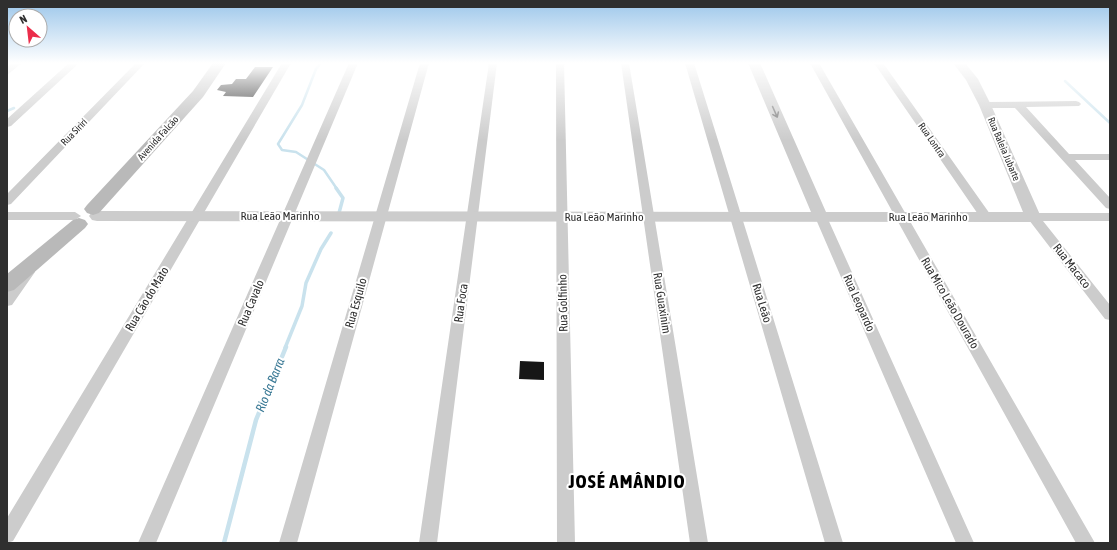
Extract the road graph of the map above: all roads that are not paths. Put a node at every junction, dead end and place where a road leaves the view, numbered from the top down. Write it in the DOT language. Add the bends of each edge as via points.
graph roads {
  1 [pos="46,89"];
  2 [pos="116,89"];
  3 [pos="202,89"];
  4 [pos="272,89"];
  5 [pos="343,89"];
  6 [pos="417,89"];
  7 [pos="489,89"];
  8 [pos="560,89"];
  9 [pos="629,89"];
  10 [pos="697,89"];
  11 [pos="765,89"];
  12 [pos="828,89"];
  13 [pos="896,89"];
  14 [pos="977,89"];
  15 [pos="1076,104"];
  16 [pos="985,105"];
  17 [pos="1018,105"];
  18 [pos="7,124"];
  19 [pos="1065,157"];
  20 [pos="1110,158"];
  21 [pos="7,201"];
  22 [pos="1110,205"];
  23 [pos="95,213"];
  24 [pos="7,216"];
  25 [pos="196,216"];
  26 [pos="289,216"];
  27 [pos="381,216"];
  28 [pos="472,216"];
  29 [pos="562,216"];
  30 [pos="649,216"];
  31 [pos="735,217"];
  32 [pos="821,217"];
  33 [pos="901,217"];
  34 [pos="986,217"];
  35 [pos="1034,217"];
  36 [pos="1110,217"];
  37 [pos="77,220"];
  38 [pos="41,258"];
  39 [pos="7,285"];
  40 [pos="7,301"];
  41 [pos="1110,315"];
  42 [pos="7,535"];
  43 [pos="147,543"];
  44 [pos="288,543"];
  45 [pos="428,543"];
  46 [pos="566,543"];
  47 [pos="699,543"];
  48 [pos="834,543"];
  49 [pos="964,543"];
  50 [pos="1086,543"];
  1 -- 18 [label="street"];
  2 -- 21 [label="street, Rua Siriri"];
  3 -- 23 [label="main road, Avenida Falcão"];
  4 -- 25 [label="street, Rua Cão do Mato"];
  5 -- 26 [label="street, Rua Cavalo"];
  6 -- 27 [label="street, Rua Esquilo"];
  7 -- 28 [label="street, Rua Foca"];
  8 -- 29 [label="street, Rua Golfinho"];
  9 -- 30 [label="street, Rua Guaxinim"];
  10 -- 31 [label="street, Rua Leão"];
  11 -- 32 [label="street, Rua Leopardo, one-way"];
  12 -- 33 [label="street, Rua Mico Leão Dourado"];
  13 -- 34 [label="street, Rua Lontra"];
  14 -- 16 [label="street, Rua Baleia Jubarte"];
  15 -- 17 [label="street"];
  16 -- 17 [label="street"];
  16 -- 35 [label="street, Rua Baleia Jubarte"];
  17 -- 19 [label="street"];
  19 -- 20 [label="street"];
  19 -- 22 [label="street"];
  23 -- 25 [label="street, Rua Leão Marinho"];
  23 -- 37 [label="main road" via="81,212"];
  24 -- 37 [label="street"];
  25 -- 26 [label="street, Rua Leão Marinho"];
  25 -- 42 [label="street, Rua Cão do Mato"];
  26 -- 27 [label="street, Rua Leão Marinho"];
  26 -- 43 [label="street, Rua Cavalo"];
  27 -- 28 [label="street, Rua Leão Marinho"];
  27 -- 44 [label="street, Rua Esquilo"];
  28 -- 29 [label="street, Rua Leão Marinho"];
  28 -- 45 [label="street, Rua Foca"];
  29 -- 30 [label="street, Rua Leão Marinho"];
  29 -- 46 [label="street, Rua Golfinho"];
  30 -- 31 [label="street, Rua Leão Marinho"];
  30 -- 47 [label="street, Rua Guaxinim"];
  31 -- 32 [label="street, Rua Leão Marinho"];
  31 -- 48 [label="street, Rua Leão"];
  32 -- 33 [label="street, Rua Leão Marinho"];
  32 -- 49 [label="street, Rua Leopardo"];
  33 -- 34 [label="street, Rua Leão Marinho"];
  33 -- 50 [label="street, Rua Mico Leão Dourado"];
  34 -- 35 [label="street, Rua Leão Marinho"];
  35 -- 36 [label="street, Rua Leão Marinho"];
  35 -- 41 [label="street, Rua Macaco"];
  37 -- 38 [label="main road"];
  38 -- 39 [label="main road"];
  38 -- 40 [label="street"];
}
